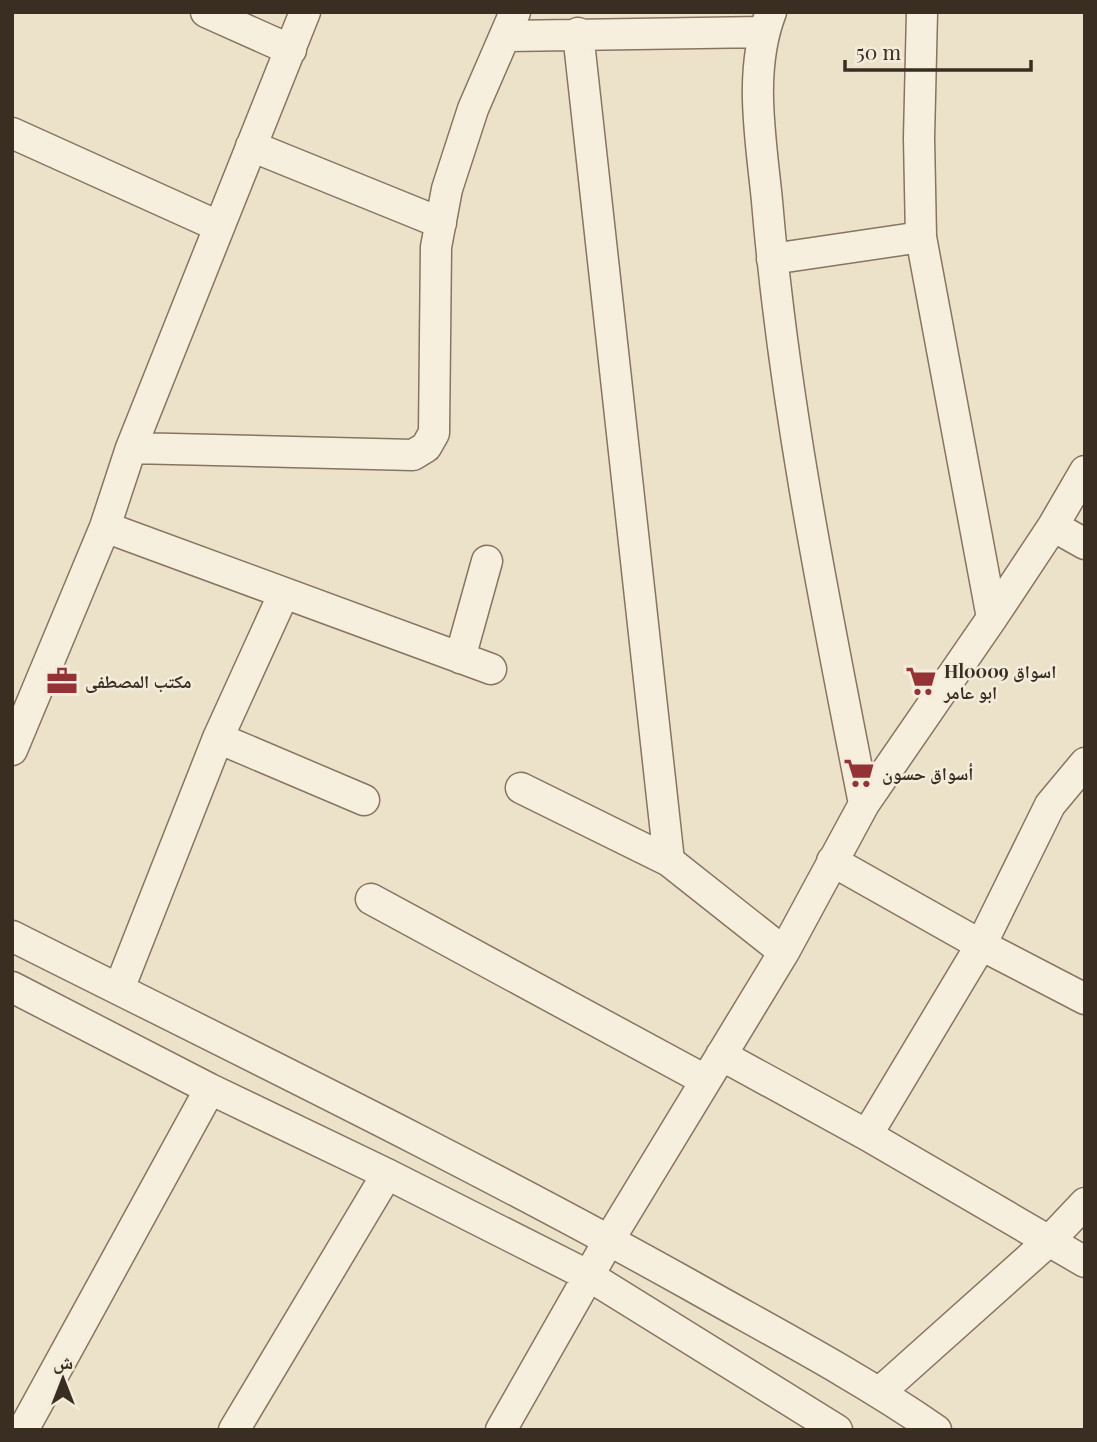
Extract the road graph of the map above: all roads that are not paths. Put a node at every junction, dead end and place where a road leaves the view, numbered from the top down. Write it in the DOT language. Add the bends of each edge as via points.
graph roads {
  1 [pos="206,12"];
  2 [pos="305,12"];
  3 [pos="922,12"];
  4 [pos="767,22"];
  5 [pos="511,24"];
  6 [pos="578,33"];
  7 [pos="291,50"];
  8 [pos="15,143"];
  9 [pos="251,145"];
  10 [pos="441,223"];
  11 [pos="218,226"];
  12 [pos="921,237"];
  13 [pos="772,259"];
  14 [pos="131,448"];
  15 [pos="1085,471"];
  16 [pos="1053,526"];
  17 [pos="105,527"];
  18 [pos="1085,544"];
  19 [pos="487,561"];
  20 [pos="284,593"];
  21 [pos="992,618"];
  22 [pos="460,658"];
  23 [pos="491,669"];
  24 [pos="218,738"];
  25 [pos="12,750"];
  26 [pos="1085,762"];
  27 [pos="521,788"];
  28 [pos="364,800"];
  29 [pos="864,804"];
  30 [pos="669,861"];
  31 [pos="832,862"];
  32 [pos="371,899"];
  33 [pos="12,936"];
  34 [pos="981,945"];
  35 [pos="784,952"];
  36 [pos="12,986"];
  37 [pos="119,989"];
  38 [pos="1085,999"];
  39 [pos="721,1055"];
  40 [pos="705,1080"];
  41 [pos="211,1089"];
  42 [pos="867,1135"];
  43 [pos="387,1174"];
  44 [pos="1085,1203"];
  45 [pos="609,1240"];
  46 [pos="1050,1240"];
  47 [pos="1085,1262"];
  48 [pos="589,1276"];
  49 [pos="880,1392"];
  50 [pos="23,1430"];
  51 [pos="234,1430"];
  52 [pos="500,1430"];
  53 [pos="837,1430"];
  54 [pos="936,1430"];
  1 -- 7 [label="street"];
  2 -- 7 [label="street"];
  3 -- 12 [label="street"];
  4 -- 6 [label="street"];
  4 -- 13 [label="street" via="757,86"];
  5 -- 6 [label="street"];
  5 -- 10 [label="street" via="474,109 447,189"];
  6 -- 30 [label="street"];
  7 -- 9 [label="street"];
  8 -- 11 [label="street"];
  9 -- 10 [label="street"];
  9 -- 11 [label="street"];
  10 -- 14 [label="street" via="436,247 434,433 426,447 413,455"];
  11 -- 14 [label="street"];
  12 -- 13 [label="street"];
  12 -- 21 [label="street"];
  13 -- 29 [label="street" via="818,565"];
  14 -- 17 [label="street"];
  15 -- 16 [label="street"];
  16 -- 18 [label="street"];
  16 -- 21 [label="street"];
  17 -- 20 [label="street"];
  17 -- 25 [label="street"];
  19 -- 22 [label="street"];
  20 -- 22 [label="street"];
  20 -- 24 [label="street"];
  21 -- 29 [label="street"];
  22 -- 23 [label="street"];
  24 -- 28 [label="street"];
  24 -- 37 [label="street"];
  26 -- 34 [label="street" via="1050,805"];
  27 -- 30 [label="street"];
  29 -- 31 [label="street"];
  30 -- 35 [label="street"];
  31 -- 34 [label="street"];
  31 -- 35 [label="street"];
  32 -- 40 [label="street"];
  33 -- 37 [label="street"];
  34 -- 38 [label="street"];
  34 -- 42 [label="street"];
  35 -- 39 [label="street"];
  36 -- 41 [label="street"];
  37 -- 45 [label="street" via="404,1131"];
  39 -- 40 [label="street"];
  39 -- 42 [label="street"];
  40 -- 45 [label="street"];
  41 -- 43 [label="street"];
  41 -- 50 [label="street"];
  42 -- 46 [label="street"];
  43 -- 48 [label="street"];
  43 -- 51 [label="street"];
  44 -- 46 [label="street"];
  45 -- 48 [label="street"];
  45 -- 49 [label="street"];
  46 -- 47 [label="street"];
  46 -- 49 [label="street"];
  48 -- 52 [label="street"];
  48 -- 53 [label="street"];
  49 -- 54 [label="street"];
}
